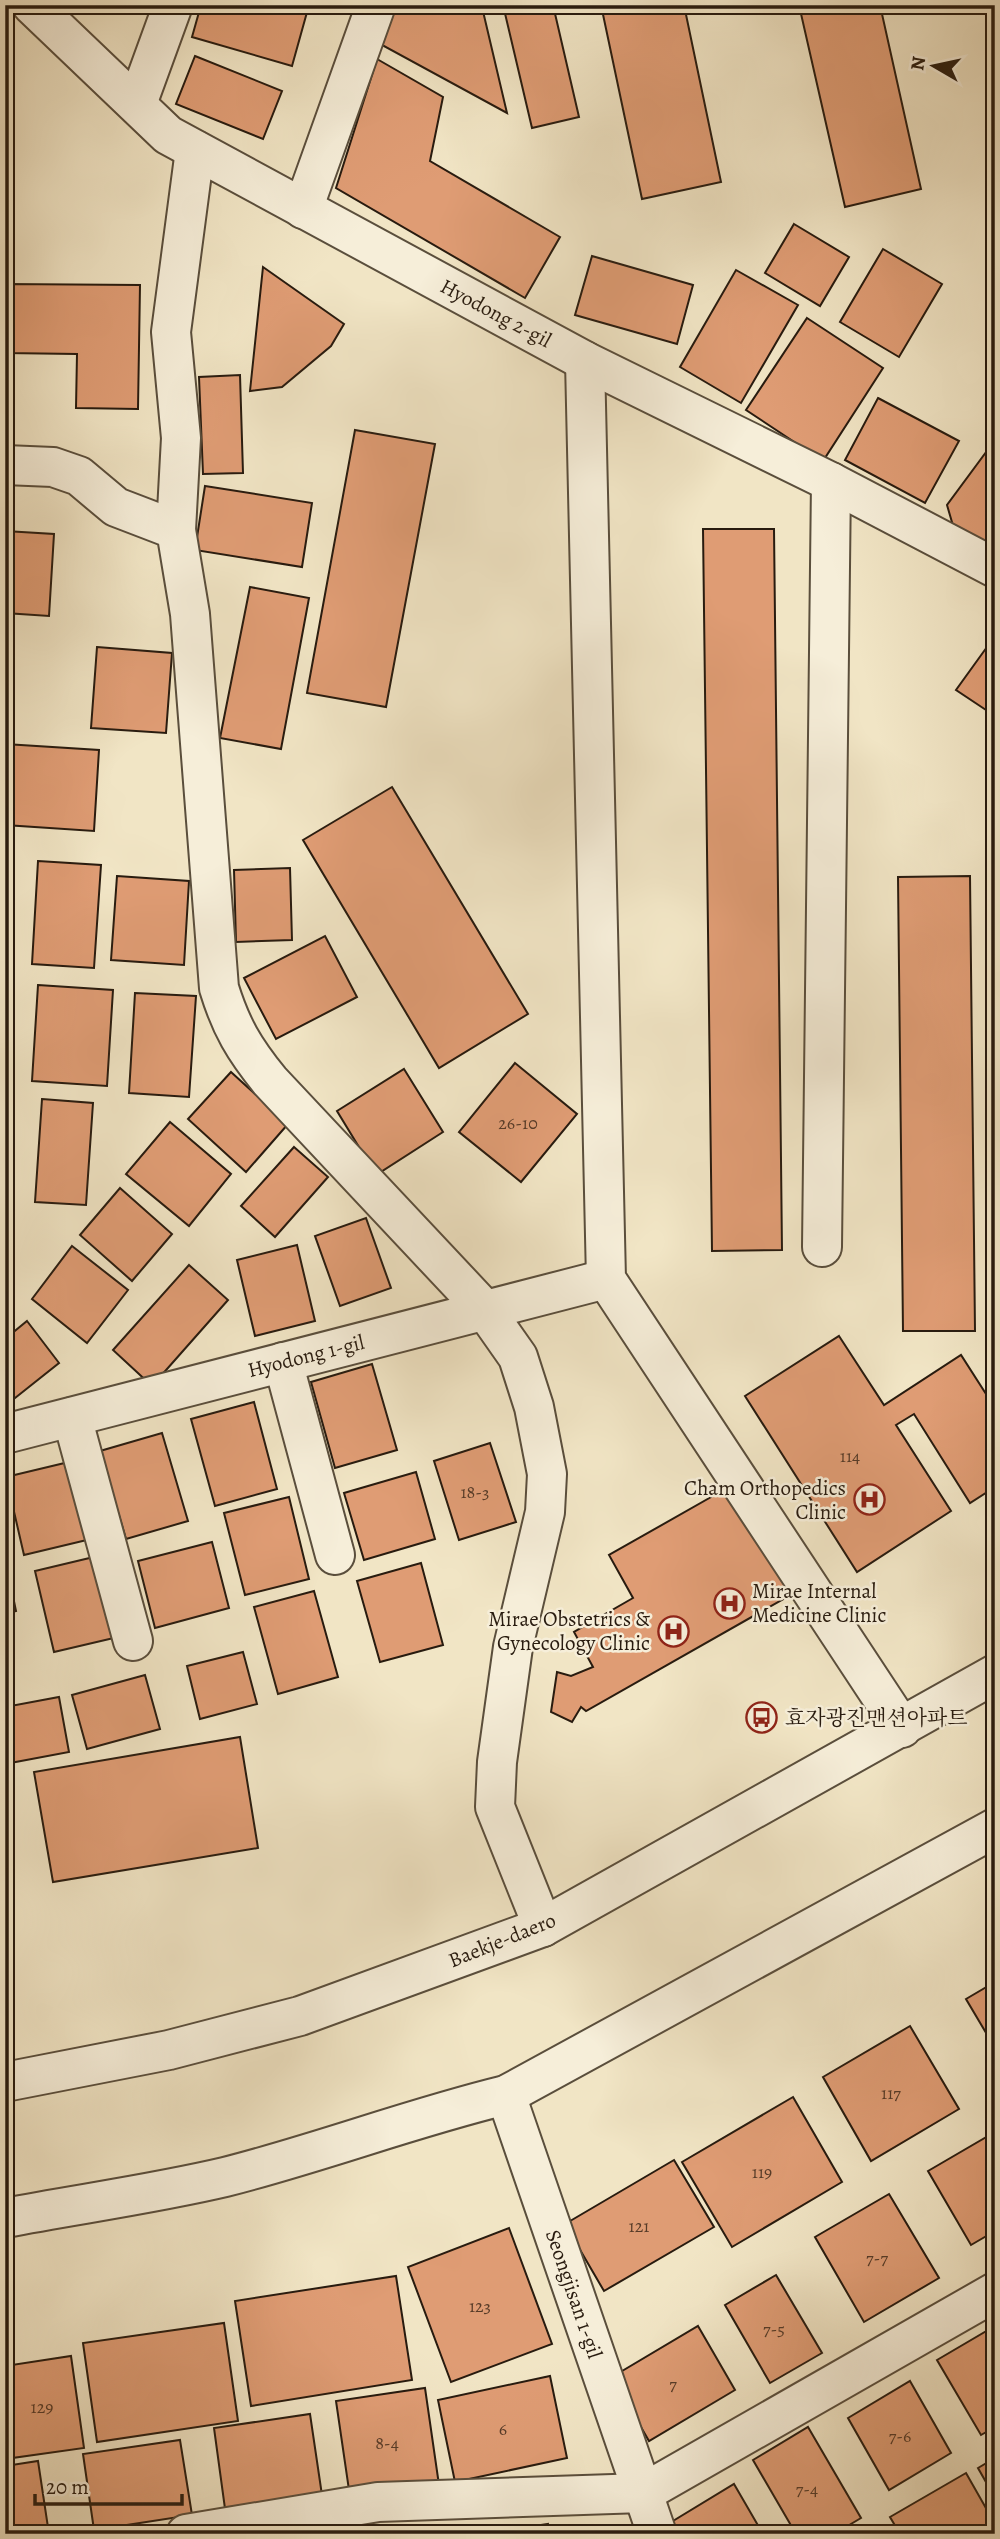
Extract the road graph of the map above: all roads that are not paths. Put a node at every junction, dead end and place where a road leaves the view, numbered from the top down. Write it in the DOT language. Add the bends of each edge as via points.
graph roads {
  1 [pos="32,5"];
  2 [pos="173,5"];
  3 [pos="376,5"];
  4 [pos="136,104"];
  5 [pos="195,150"];
  6 [pos="303,209"];
  7 [pos="585,361"];
  8 [pos="5,465"];
  9 [pos="831,482"];
  10 [pos="176,530"];
  11 [pos="995,568"];
  12 [pos="822,1247"];
  13 [pos="606,1279"];
  14 [pos="485,1310"];
  15 [pos="283,1362"];
  16 [pos="72,1417"];
  17 [pos="5,1434"];
  18 [pos="335,1555"];
  19 [pos="133,1641"];
  20 [pos="995,1674"];
  21 [pos="902,1728"];
  22 [pos="995,1828"];
  23 [pos="543,1927"];
  24 [pos="5,2082"];
  25 [pos="506,2095"];
  26 [pos="5,2218"];
  27 [pos="995,2292"];
  28 [pos="643,2493"];
  29 [pos="186,2534"];
  30 [pos="657,2534"];
  1 -- 4 [label="street, Hyodong 2-gil"];
  2 -- 4 [label="street"];
  3 -- 6 [label="street"];
  4 -- 5 [label="street, Hyodong 2-gil" via="168,135"];
  5 -- 6 [label="street, Hyodong 2-gil"];
  5 -- 10 [label="street" via="172,332 181,438"];
  6 -- 7 [label="street, Hyodong 2-gil"];
  7 -- 9 [label="street, Hyodong 2-gil"];
  7 -- 13 [label="street"];
  8 -- 10 [label="street" via="53,467 79,476 116,507"];
  9 -- 11 [label="street, Hyodong 2-gil"];
  9 -- 12 [label="street"];
  10 -- 14 [label="street" via="192,627 219,988 228,1018 240,1044 278,1090"];
  13 -- 14 [label="street, Hyodong 1-gil"];
  13 -- 21 [label="street"];
  14 -- 15 [label="street, Hyodong 1-gil"];
  14 -- 23 [label="street" via="518,1357 534,1407 547,1474 545,1512 513,1647 495,1807"];
  15 -- 16 [label="street, Hyodong 1-gil"];
  15 -- 18 [label="street"];
  16 -- 17 [label="street, Hyodong 1-gil"];
  16 -- 19 [label="street"];
  20 -- 21 [label="street, Baekje-daero"];
  21 -- 23 [label="street, Baekje-daero"];
  22 -- 25 [label="street"];
  23 -- 24 [label="street, Baekje-daero" via="300,2016 169,2050"];
  25 -- 26 [label="street" via="223,2177"];
  25 -- 28 [label="street, Seongjisan 1-gil"];
  27 -- 28 [label="street"];
  28 -- 29 [label="street" via="378,2502"];
  28 -- 30 [label="street, Seongjisan 1-gil"];
}
